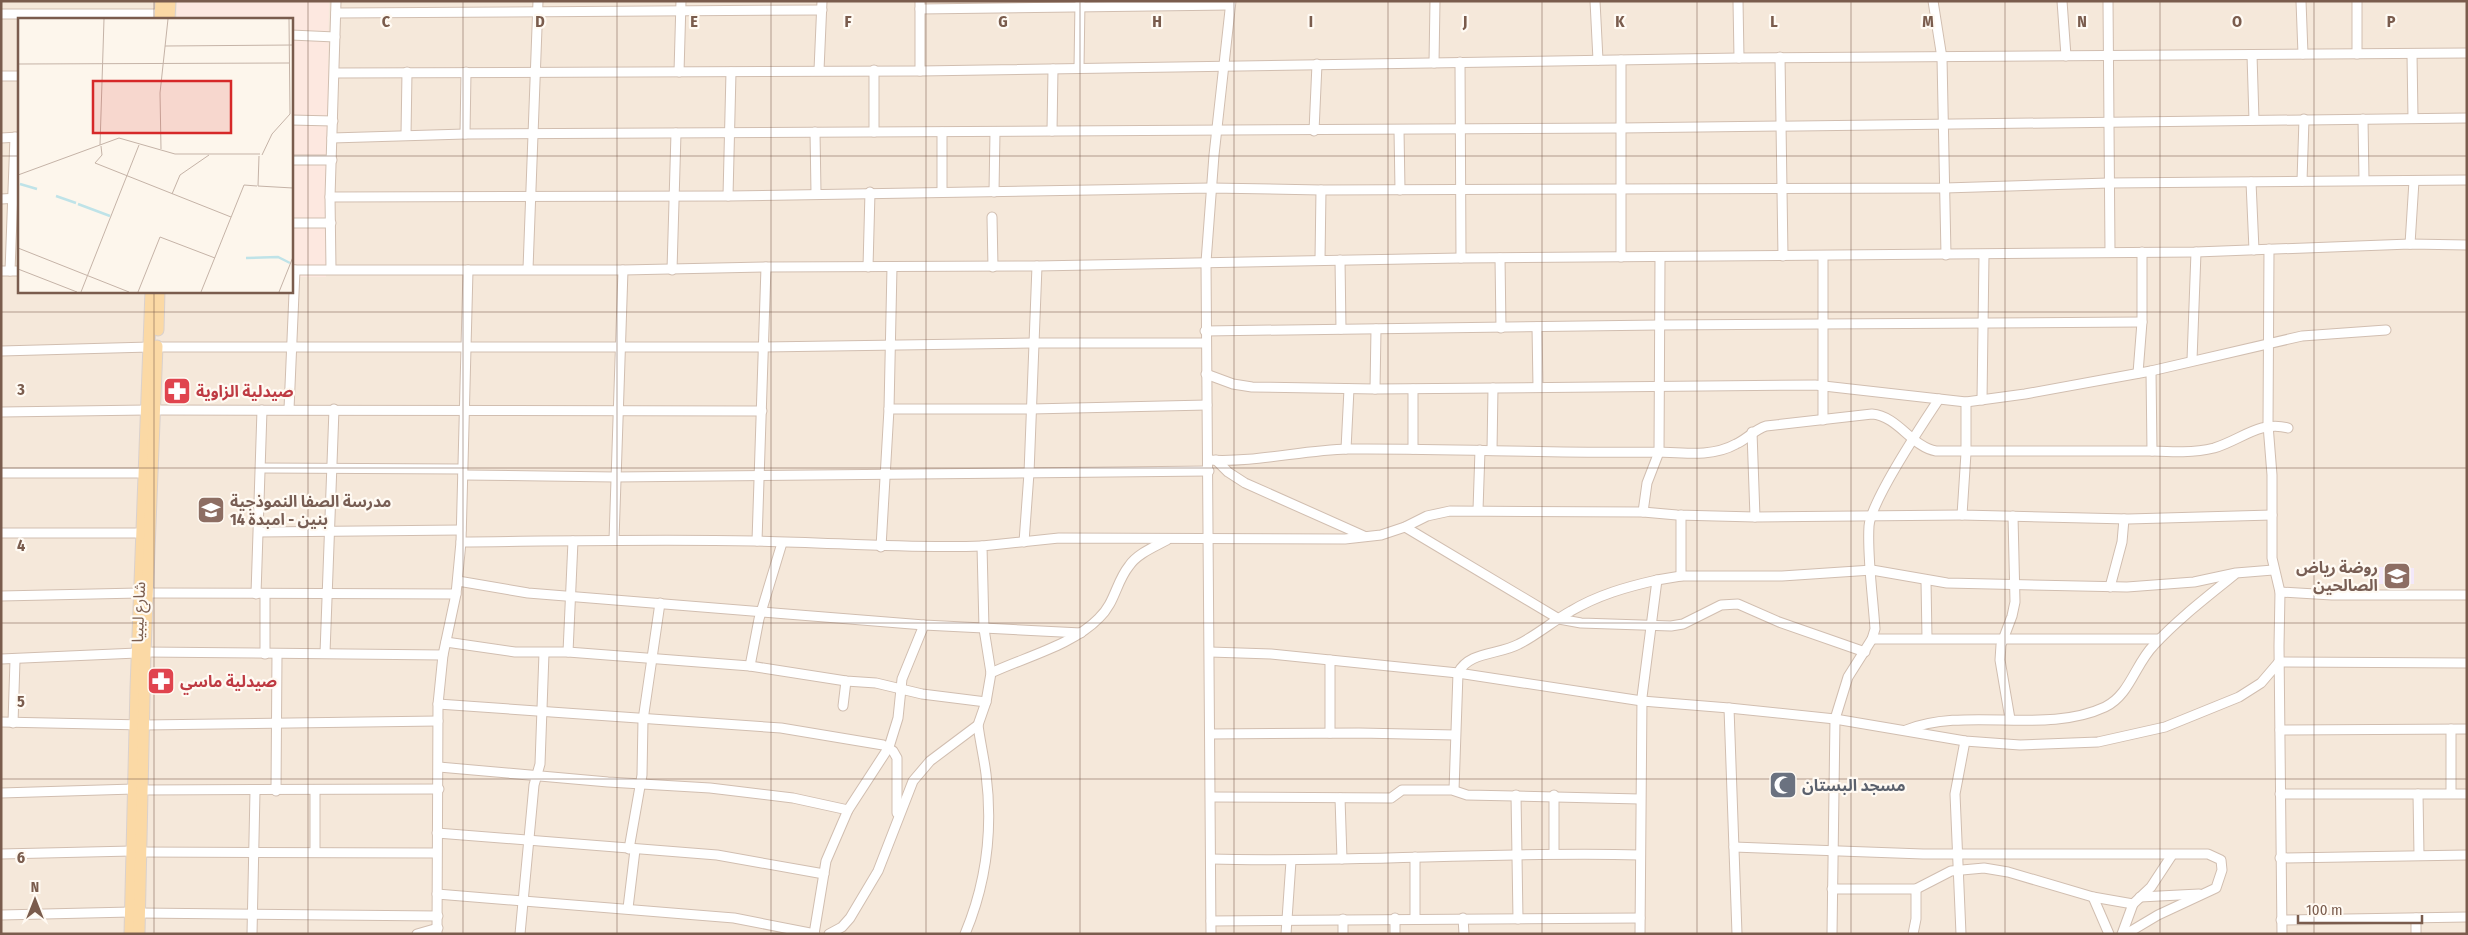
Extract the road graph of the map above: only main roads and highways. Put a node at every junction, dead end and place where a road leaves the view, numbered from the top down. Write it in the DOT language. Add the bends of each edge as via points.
graph roads {
  1 [pos="161,1"];
  2 [pos="170,1"];
  3 [pos="163,17"];
  4 [pos="151,292"];
  5 [pos="159,292"];
  6 [pos="153,347"];
  7 [pos="151,410"];
  8 [pos="145,526"];
  9 [pos="136,912"];
  10 [pos="130,934"];
  11 [pos="139,934"];
  1 -- 3 [label="main road"];
  2 -- 3 [label="main road"];
  4 -- 6 [label="main road, شارع ليبيا"];
  5 -- 6 [label="main road, شارع ليبيا"];
  6 -- 7 [label="main road, شارع ليبيا"];
  7 -- 8 [label="main road, شارع ليبيا"];
  7 -- 8 [label="main road, شارع ليبيا" via="144,473"];
  8 -- 9 [label="main road, شارع ليبيا"];
  9 -- 10 [label="main road, شارع ليبيا"];
  9 -- 11 [label="main road, شارع ليبيا"];
}
